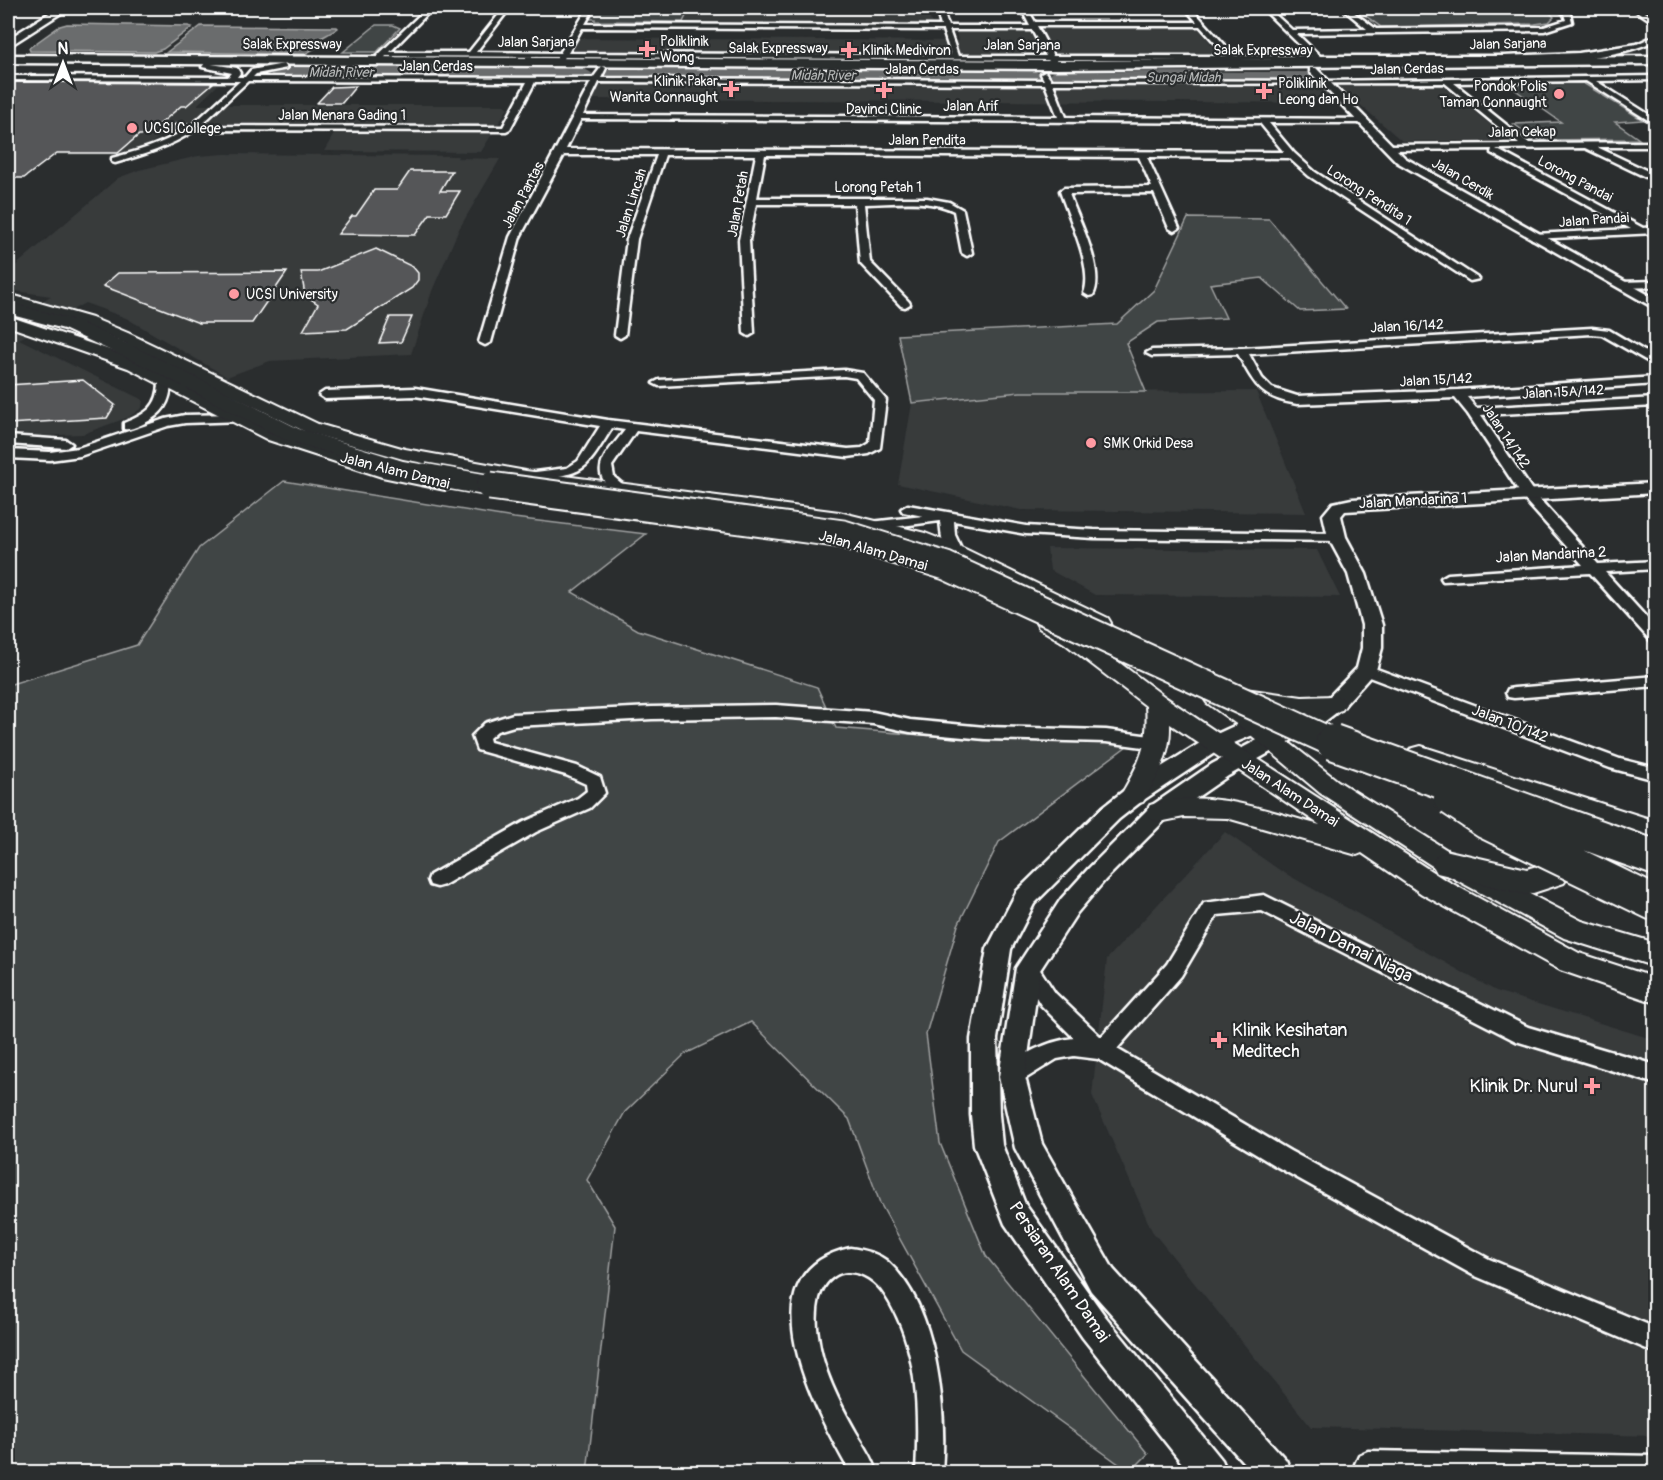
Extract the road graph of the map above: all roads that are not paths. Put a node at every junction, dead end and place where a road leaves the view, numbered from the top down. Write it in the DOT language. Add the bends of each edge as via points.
graph roads {
  1 [pos="50,8"];
  2 [pos="64,8"];
  3 [pos="430,8"];
  4 [pos="507,8"];
  5 [pos="591,8"];
  6 [pos="939,8"];
  7 [pos="1024,8"];
  8 [pos="1188,8"];
  9 [pos="1265,8"];
  10 [pos="1345,8"];
  11 [pos="1558,8"];
  12 [pos="1635,8"];
  13 [pos="1109,14"];
  14 [pos="1656,22"];
  15 [pos="1115,24"];
  16 [pos="1203,24"];
  17 [pos="580,26"];
  18 [pos="1034,26"];
  19 [pos="946,28"];
  20 [pos="1374,31"];
  21 [pos="1290,32"];
  22 [pos="8,35"];
  23 [pos="1656,37"];
  24 [pos="8,44"];
  25 [pos="1656,52"];
  26 [pos="471,54"];
  27 [pos="382,57"];
  28 [pos="955,57"];
  29 [pos="561,58"];
  30 [pos="1656,60"];
  31 [pos="9,61"];
  32 [pos="1235,61"];
  33 [pos="1049,64"];
  34 [pos="1315,64"];
  35 [pos="205,65"];
  36 [pos="284,66"];
  37 [pos="602,68"];
  38 [pos="1656,68"];
  39 [pos="1590,69"];
  40 [pos="8,78"];
  41 [pos="1656,78"];
  42 [pos="231,79"];
  43 [pos="246,79"];
  44 [pos="532,80"];
  45 [pos="596,80"];
  46 [pos="1048,82"];
  47 [pos="1448,82"];
  48 [pos="1325,83"];
  49 [pos="224,86"];
  50 [pos="190,117"];
  51 [pos="579,117"];
  52 [pos="1063,119"];
  53 [pos="1262,120"];
  54 [pos="1362,121"];
  55 [pos="1656,123"];
  56 [pos="178,128"];
  57 [pos="193,128"];
  58 [pos="1656,144"];
  59 [pos="1584,145"];
  60 [pos="1527,146"];
  61 [pos="1389,148"];
  62 [pos="147,151"];
  63 [pos="561,152"];
  64 [pos="662,152"];
  65 [pos="1494,152"];
  66 [pos="761,153"];
  67 [pos="1142,155"];
  68 [pos="1292,155"];
  69 [pos="115,160"];
  70 [pos="1656,178"];
  71 [pos="1157,190"];
  72 [pos="752,201"];
  73 [pos="859,201"];
  74 [pos="1174,228"];
  75 [pos="1656,230"];
  76 [pos="1642,231"];
  77 [pos="1535,237"];
  78 [pos="967,253"];
  79 [pos="1474,279"];
  80 [pos="1656,284"];
  81 [pos="1621,285"];
  82 [pos="1089,293"];
  83 [pos="8,299"];
  84 [pos="905,304"];
  85 [pos="1656,305"];
  86 [pos="8,309"];
  87 [pos="8,321"];
  88 [pos="749,333"];
  89 [pos="620,335"];
  90 [pos="485,342"];
  91 [pos="1242,351"];
  92 [pos="1152,353"];
  93 [pos="1656,363"];
  94 [pos="165,381"];
  95 [pos="1656,381"];
  96 [pos="659,383"];
  97 [pos="1458,394"];
  98 [pos="325,395"];
  99 [pos="1656,402"];
  100 [pos="1473,412"];
  101 [pos="239,418"];
  102 [pos="608,424"];
  103 [pos="633,427"];
  104 [pos="8,440"];
  105 [pos="35,444"];
  106 [pos="8,454"];
  107 [pos="21,455"];
  108 [pos="526,477"];
  109 [pos="1656,488"];
  110 [pos="621,489"];
  111 [pos="1529,496"];
  112 [pos="908,509"];
  113 [pos="947,516"];
  114 [pos="871,526"];
  115 [pos="1337,537"];
  116 [pos="956,552"];
  117 [pos="1656,566"];
  118 [pos="1593,569"];
  119 [pos="1448,578"];
  120 [pos="1656,638"];
  121 [pos="1366,670"];
  122 [pos="1656,681"];
  123 [pos="1204,689"];
  124 [pos="1514,693"];
  125 [pos="1157,703"];
  126 [pos="1334,704"];
  127 [pos="1311,721"];
  128 [pos="1254,725"];
  129 [pos="1356,736"];
  130 [pos="1273,741"];
  131 [pos="1158,743"];
  132 [pos="1215,743"];
  133 [pos="1239,759"];
  134 [pos="1656,774"];
  135 [pos="1329,787"];
  136 [pos="1134,795"];
  137 [pos="1159,812"];
  138 [pos="1656,833"];
  139 [pos="1656,840"];
  140 [pos="1382,853"];
  141 [pos="1656,858"];
  142 [pos="1449,864"];
  143 [pos="438,880"];
  144 [pos="1656,904"];
  145 [pos="1656,955"];
  146 [pos="1028,968"];
  147 [pos="1656,992"];
  148 [pos="1102,1051"];
  149 [pos="1656,1075"];
  150 [pos="1012,1077"];
  151 [pos="1656,1341"];
  152 [pos="1368,1464"];
  153 [pos="1656,1469"];
  154 [pos="864,1473"];
  155 [pos="929,1473"];
  156 [pos="1210,1473"];
  157 [pos="1274,1473"];
  1 -- 22 [label="highway"];
  2 -- 24 [label="highway"];
  3 -- 27 [label="street"];
  4 -- 26 [label="street"];
  5 -- 17 [label="street"];
  6 -- 19 [label="street"];
  7 -- 18 [label="street"];
  8 -- 16 [label="street"];
  9 -- 21 [label="street"];
  10 -- 20 [label="street"];
  11 -- 20 [label="street" via="1567,13 1570,21 1544,29"];
  12 -- 14 [label="street"];
  13 -- 15 [label="street"];
  15 -- 16 [label="street"];
  15 -- 18 [label="street"];
  16 -- 32 [label="street"];
  17 -- 19 [label="street"];
  17 -- 29 [label="street"];
  18 -- 19 [label="street"];
  18 -- 33 [label="street"];
  19 -- 28 [label="street"];
  20 -- 21 [label="street"];
  21 -- 34 [label="street"];
  23 -- 34 [label="street, Jalan Sarjana" via="1635,48 1596,55"];
  25 -- 39 [label="highway"];
  26 -- 27 [label="street, Jalan Sarjana"];
  26 -- 29 [label="street, Jalan Sarjana"];
  27 -- 29 [label="highway, Salak Expressway"];
  27 -- 31 [label="highway, Salak Expressway"];
  28 -- 29 [label="street, Jalan Sarjana"];
  28 -- 33 [label="street, Jalan Sarjana"];
  29 -- 33 [label="highway, Salak Expressway"];
  30 -- 39 [label="highway, Salak Expressway"];
  31 -- 35 [label="highway, Salak Expressway"];
  32 -- 33 [label="highway, Salak Expressway"];
  32 -- 34 [label="street, Jalan Sarjana"];
  32 -- 39 [label="highway, Salak Expressway"];
  33 -- 34 [label="highway, Salak Expressway"];
  33 -- 37 [label="highway, Salak Expressway"];
  33 -- 46 [label="street"];
  34 -- 39 [label="highway, Salak Expressway"];
  34 -- 48 [label="street, Jalan Cerdik"];
  35 -- 36 [label="highway, Salak Expressway"];
  35 -- 42 [label="street" via="234,70"];
  36 -- 37 [label="highway, Salak Expressway"];
  36 -- 43 [label="street" via="261,70"];
  37 -- 45 [label="street, Jalan Pantas"];
  38 -- 39 [label="highway"];
  39 -- 41 [label="street, Jalan Cerdas"];
  39 -- 47 [label="street, Jalan Cerdas"];
  39 -- 55 [label="street"];
  40 -- 42 [label="street, Jalan Cerdas"];
  42 -- 43 [label="street, Jalan Cerdas"];
  42 -- 49 [label="street"];
  43 -- 44 [label="street, Jalan Cerdas"];
  43 -- 57 [label="street"];
  44 -- 45 [label="street, Jalan Cerdas"];
  44 -- 57 [label="street, Jalan Menara Gading 1" via="506,129"];
  45 -- 46 [label="street, Jalan Cerdas"];
  45 -- 51 [label="street, Jalan Pantas"];
  46 -- 48 [label="street, Jalan Cerdas"];
  46 -- 52 [label="street"];
  47 -- 48 [label="street, Jalan Cerdas"];
  47 -- 60 [label="street"];
  48 -- 54 [label="street, Jalan Cerdik"];
  50 -- 56 [label="street"];
  51 -- 52 [label="street, Jalan Arif"];
  51 -- 63 [label="street, Jalan Pantas"];
  52 -- 53 [label="street, Jalan Arif"];
  53 -- 54 [label="street, Jalan Arif"];
  53 -- 68 [label="street, Lorong Pendita 1"];
  54 -- 61 [label="street, Jalan Cerdik"];
  56 -- 57 [label="street, Jalan Menara Gading 1"];
  56 -- 62 [label="street"];
  57 -- 62 [label="street"];
  58 -- 59 [label="street, Jalan Cekap"];
  59 -- 60 [label="street, Jalan Cekap"];
  59 -- 70 [label="street"];
  60 -- 61 [label="street, Jalan Cekap"];
  61 -- 77 [label="street, Jalan Cerdik" via="1420,172"];
  62 -- 69 [label="street"];
  63 -- 64 [label="street, Jalan Pendita"];
  63 -- 90 [label="street, Jalan Pantas" via="515,237"];
  64 -- 66 [label="street, Jalan Pendita"];
  64 -- 89 [label="street, Jalan Lincah" via="632,238"];
  65 -- 76 [label="street, Lorong Pandai"];
  66 -- 67 [label="street, Jalan Pendita"];
  66 -- 72 [label="street, Jalan Petah"];
  67 -- 68 [label="street, Jalan Pendita"];
  67 -- 71 [label="street"];
  68 -- 79 [label="street, Lorong Pendita 1" via="1312,174"];
  71 -- 74 [label="street"];
  71 -- 82 [label="street" via="1064,191 1090,264"];
  72 -- 73 [label="street, Lorong Petah 1"];
  72 -- 88 [label="street, Jalan Petah" via="744,240"];
  73 -- 78 [label="street, Lorong Petah 1" via="927,201 953,206 958,210"];
  73 -- 84 [label="street" via="865,263"];
  75 -- 76 [label="street, Jalan Pandai"];
  76 -- 77 [label="street, Jalan Pandai"];
  77 -- 81 [label="street, Jalan Cerdik"];
  80 -- 81 [label="street"];
  81 -- 85 [label="street"];
  83 -- 108 [label="main road, Jalan Alam Damai" via="114,332 312,428 403,454"];
  86 -- 129 [label="highway, bridge" via="71,325 291,434 400,467 845,531 946,561"];
  86 -- 141 [label="highway, bridge" via="77,332 148,364 288,437 397,469 517,491 843,534 945,566 1350,750"];
  87 -- 94 [label="main road, Jalan Alam Damai" via="134,364"];
  91 -- 92 [label="street, Jalan 16/142"];
  91 -- 93 [label="street, Jalan 16/142" via="1592,331 1605,332"];
  91 -- 97 [label="street, Jalan 15/142" via="1263,388 1281,399"];
  94 -- 101 [label="main road, Jalan Alam Damai"];
  94 -- 105 [label="street" via="164,401 144,420 94,439"];
  95 -- 97 [label="street, Jalan 15/142"];
  96 -- 103 [label="street" via="859,375 880,400 876,445 848,453"];
  97 -- 100 [label="street, Jalan 14/142"];
  98 -- 102 [label="street" via="415,392"];
  99 -- 100 [label="street, Jalan 15A/142"];
  100 -- 111 [label="street, Jalan 14/142"];
  101 -- 107 [label="street" via="185,419 80,452"];
  101 -- 125 [label="main road, Jalan Alam Damai" via="274,436 400,475 457,487 802,531 904,557 972,584 1063,633"];
  102 -- 103 [label="street"];
  102 -- 108 [label="street" via="583,464 570,471"];
  103 -- 110 [label="street" via="606,466 609,480"];
  104 -- 105 [label="street"];
  105 -- 107 [label="street"];
  106 -- 107 [label="street"];
  108 -- 110 [label="main road, Jalan Alam Damai"];
  109 -- 111 [label="street, Jalan Mandarina 1"];
  110 -- 114 [label="main road, Jalan Alam Damai" via="839,518"];
  111 -- 115 [label="street, Jalan Mandarina 1" via="1352,504 1339,507 1332,515"];
  111 -- 118 [label="street"];
  112 -- 113 [label="street"];
  113 -- 114 [label="street"];
  113 -- 115 [label="street" via="1026,530"];
  113 -- 116 [label="street" via="946,531"];
  114 -- 116 [label="main road, Jalan Alam Damai" via="925,539"];
  115 -- 121 [label="street, Jalan Mandarina 1" via="1357,574 1372,625 1372,648"];
  116 -- 123 [label="main road, Jalan Alam Damai" via="1099,622"];
  117 -- 118 [label="street, Jalan Mandarina 2"];
  118 -- 119 [label="street, Jalan Mandarina 2"];
  118 -- 120 [label="street"];
  121 -- 126 [label="street"];
  121 -- 134 [label="street, Jalan 10/142" via="1616,764"];
  122 -- 124 [label="street"];
  123 -- 126 [label="main road" via="1302,705"];
  123 -- 128 [label="main road, Jalan Alam Damai"];
  125 -- 131 [label="main road" via="1161,732"];
  125 -- 132 [label="main road, Jalan Alam Damai"];
  126 -- 127 [label="street"];
  126 -- 128 [label="street"];
  127 -- 130 [label="street"];
  127 -- 135 [label="main road" via="1315,757"];
  128 -- 130 [label="main road, Jalan Alam Damai"];
  128 -- 132 [label="street, Persiaran Alam Damai"];
  129 -- 138 [label="highway"];
  129 -- 144 [label="highway, bridge" via="1487,822"];
  130 -- 133 [label="street, Persiaran Alam Damai"];
  130 -- 135 [label="main road, Jalan Alam Damai"];
  131 -- 136 [label="main road" via="1154,763"];
  131 -- 143 [label="street" via="1106,736 985,733 910,726 873,718 776,711 652,712 513,720 491,727 480,736 483,746 571,770 594,781 596,793"];
  132 -- 133 [label="main road, Jalan Alam Damai"];
  132 -- 136 [label="street, Persiaran Alam Damai"];
  133 -- 137 [label="street, Persiaran Alam Damai"];
  133 -- 140 [label="main road, Jalan Alam Damai"];
  135 -- 142 [label="main road, Jalan Alam Damai"];
  136 -- 156 [label="street, Persiaran Alam Damai" via="1024,898 999,949 984,1039 988,1145 1015,1214 1094,1327"];
  137 -- 140 [label="main road" via="1227,809"];
  137 -- 146 [label="street, Persiaran Alam Damai" via="1069,906"];
  139 -- 142 [label="highway" via="1617,837 1574,841 1552,874 1527,882"];
  140 -- 147 [label="main road, Jalan Alam Damai" via="1432,886 1570,962"];
  142 -- 145 [label="main road, Jalan Alam Damai" via="1574,930"];
  146 -- 148 [label="street" via="1048,999"];
  146 -- 150 [label="street, Persiaran Alam Damai"];
  148 -- 149 [label="street, Jalan Damai Niaga" via="1174,970 1211,908 1264,903 1523,1035"];
  148 -- 150 [label="street" via="1076,1046 1057,1048"];
  148 -- 151 [label="street" via="1282,1158 1481,1267"];
  150 -- 157 [label="street, Persiaran Alam Damai" via="1029,1148 1102,1280"];
  152 -- 153 [label="street"];
  154 -- 155 [label="street" via="829,1407 810,1355 804,1317 809,1288 826,1267 848,1258 871,1262 891,1283 914,1326 927,1377 932,1427"];
}
